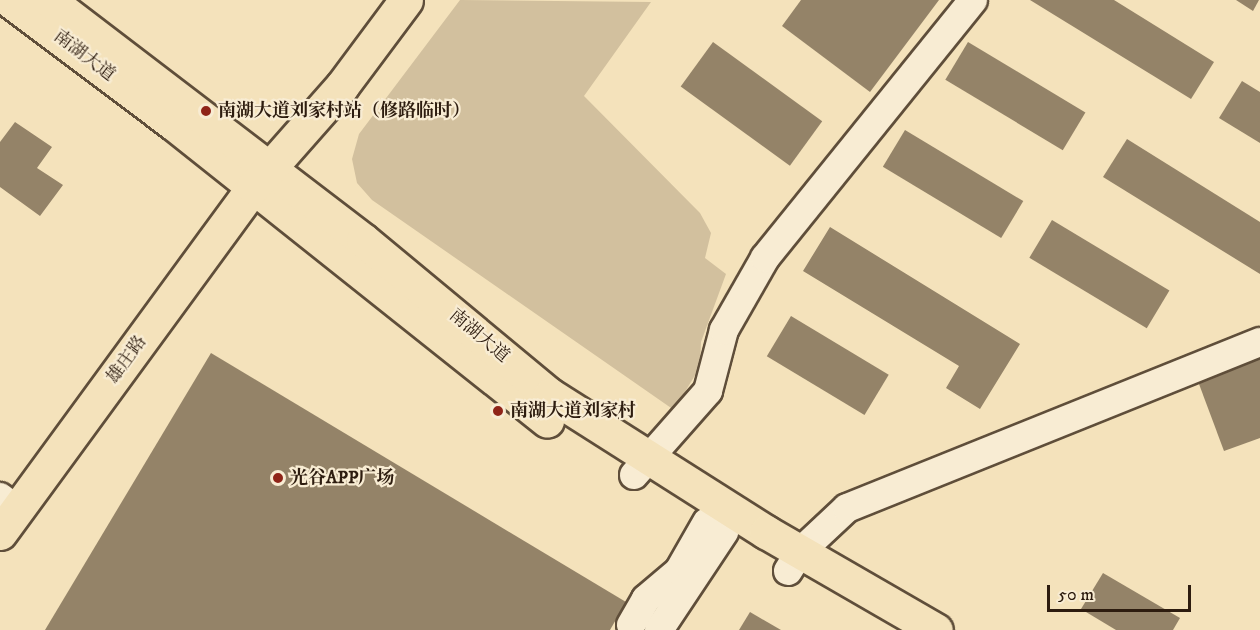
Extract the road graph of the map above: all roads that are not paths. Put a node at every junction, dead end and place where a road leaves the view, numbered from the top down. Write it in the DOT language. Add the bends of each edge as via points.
graph roads {
  1 [pos="9,0"];
  2 [pos="49,0"];
  3 [pos="406,0"];
  4 [pos="973,0"];
  5 [pos="261,177"];
  6 [pos="1260,342"];
  7 [pos="641,466"];
  8 [pos="6,513"];
  9 [pos="716,527"];
  10 [pos="794,561"];
  11 [pos="631,625"];
  12 [pos="659,630"];
  13 [pos="891,630"];
  14 [pos="936,630"];
  1 -- 5 [label="main road, 南湖大道"];
  2 -- 5 [label="main road, 南湖大道"];
  3 -- 5 [label="main road, 雄庄路" via="342,86"];
  4 -- 7 [label="street" via="765,258 724,330 708,391"];
  5 -- 7 [label="main road, 南湖大道"];
  5 -- 8 [label="main road, 雄庄路"];
  6 -- 10 [label="street" via="847,508"];
  7 -- 9 [label="main road, 南湖大道"];
  7 -- 10 [label="main road, 南湖大道"];
  9 -- 10 [label="main road, 南湖大道"];
  9 -- 11 [label="street" via="679,571 646,598"];
  9 -- 12 [label="street"];
  10 -- 13 [label="main road, 南湖大道"];
  10 -- 14 [label="main road, 南湖大道"];
}
